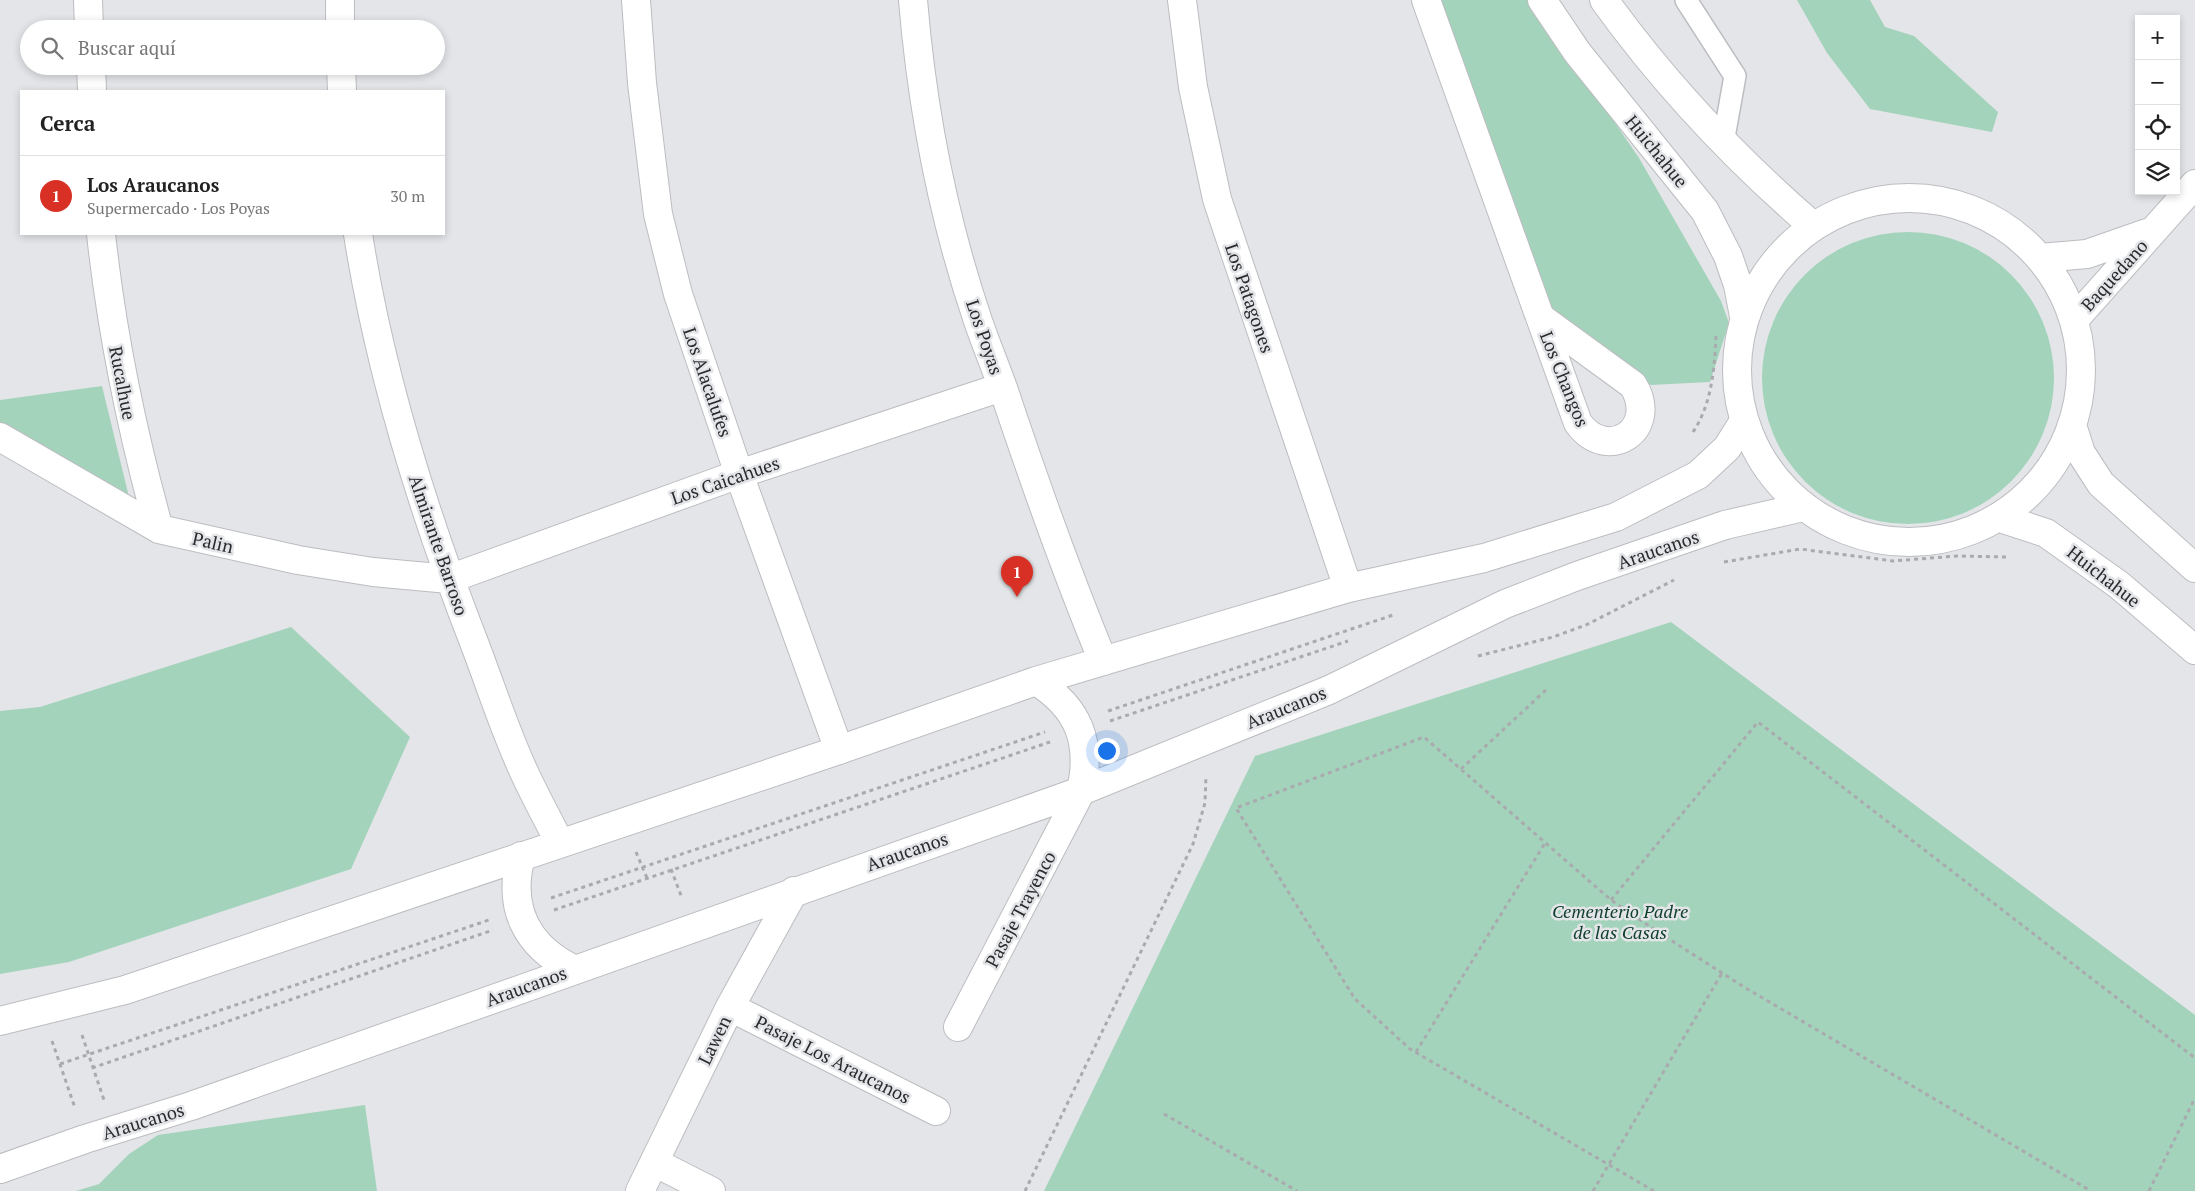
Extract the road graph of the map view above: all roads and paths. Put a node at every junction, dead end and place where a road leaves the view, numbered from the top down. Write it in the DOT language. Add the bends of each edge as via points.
graph roads {
  1 [pos="88,0"];
  2 [pos="340,0"];
  3 [pos="636,0"];
  4 [pos="913,0"];
  5 [pos="1182,0"];
  6 [pos="1426,0"];
  7 [pos="1542,0"];
  8 [pos="1604,0"];
  9 [pos="1686,0"];
  10 [pos="89,20"];
  11 [pos="340,20"];
  12 [pos="91,75"];
  13 [pos="341,75"];
  14 [pos="92,90"];
  15 [pos="342,90"];
  16 [pos="1723,144"];
  17 [pos="2195,184"];
  18 [pos="1813,226"];
  19 [pos="2153,230"];
  20 [pos="101,235"];
  21 [pos="358,235"];
  22 [pos="2040,258"];
  23 [pos="1744,316"];
  24 [pos="1541,318"];
  25 [pos="2074,320"];
  26 [pos="1002,387"];
  27 [pos="1744,421"];
  28 [pos="2072,425"];
  29 [pos="0,437"];
  30 [pos="739,474"];
  31 [pos="1803,507"];
  32 [pos="2003,519"];
  33 [pos="159,529"];
  34 [pos="2195,568"];
  35 [pos="449,579"];
  36 [pos="1382,581"];
  37 [pos="1348,588"];
  38 [pos="1402,612"];
  39 [pos="1395,614"];
  40 [pos="1352,640"];
  41 [pos="2195,650"];
  42 [pos="1410,651"];
  43 [pos="1104,661"];
  44 [pos="1036,681"];
  45 [pos="1547,690"];
  46 [pos="1079,726"];
  47 [pos="1201,741"];
  48 [pos="839,750"];
  49 [pos="1461,769"];
  50 [pos="1081,791"];
  51 [pos="1545,843"];
  52 [pos="560,844"];
  53 [pos="521,856"];
  54 [pos="794,891"];
  55 [pos="1611,900"];
  56 [pos="520,915"];
  57 [pos="573,969"];
  58 [pos="1722,973"];
  59 [pos="72,1003"];
  60 [pos="730,1007"];
  61 [pos="42,1011"];
  62 [pos="0,1020"];
  63 [pos="958,1027"];
  64 [pos="1416,1052"];
  65 [pos="88,1055"];
  66 [pos="2195,1058"];
  67 [pos="60,1064"];
  68 [pos="92,1068"];
  69 [pos="2195,1098"];
  70 [pos="936,1111"];
  71 [pos="1164,1114"];
  72 [pos="114,1129"];
  73 [pos="85,1139"];
  74 [pos="654,1162"];
  75 [pos="1608,1164"];
  76 [pos="0,1169"];
  77 [pos="640,1191"];
  78 [pos="711,1191"];
  79 [pos="1025,1191"];
  80 [pos="1297,1191"];
  81 [pos="1593,1191"];
  82 [pos="1654,1191"];
  83 [pos="2091,1191"];
  84 [pos="2149,1191"];
  1 -- 10 [label="main road"];
  2 -- 11 [label="main road"];
  3 -- 30 [label="main road, Los Alacalufes" via="642,83 658,214 678,294"];
  4 -- 26 [label="main road, Los Poyas" via="927,113 940,183 978,320"];
  5 -- 37 [label="main road, Los Patagones" via="1193,87 1217,199"];
  6 -- 24 [label="main road, Los Changos"];
  7 -- 23 [label="main road, Huichahue" via="1577,52 1705,211 1728,256"];
  8 -- 16 [label="main road" via="1682,100"];
  9 -- 16 [label="lane" via="1735,76"];
  12 -- 14 [label="main road"];
  13 -- 15 [label="main road"];
  16 -- 18 [label="main road"];
  17 -- 19 [label="main road, Baquedano"];
  18 -- 22 [label="main road" via="1858,204 1908,197 1957,204 2002,225"];
  18 -- 23 [label="main road" via="1783,250 1760,281"];
  19 -- 22 [label="main road, Baquedano" via="2088,254"];
  19 -- 25 [label="main road, Baquedano"];
  20 -- 33 [label="main road, Rucalhue" via="118,364"];
  21 -- 35 [label="main road, Almirante Barroso" via="398,419"];
  22 -- 25 [label="main road" via="2060,288"];
  23 -- 27 [label="main road" via="1736,351 1736,378"];
  25 -- 28 [label="main road" via="2080,355 2080,392"];
  26 -- 30 [label="main road, Los Caicahues"];
  26 -- 43 [label="main road, Los Poyas" via="1049,526"];
  27 -- 31 [label="main road" via="1767,469"];
  27 -- 36 [label="main road" via="1727,448 1698,475 1616,517 1484,558"];
  28 -- 32 [label="main road" via="2058,456 2040,482"];
  28 -- 34 [label="main road" via="2081,453 2101,484"];
  29 -- 33 [label="main road, Palin"];
  30 -- 35 [label="main road, Los Caicahues"];
  30 -- 48 [label="main road, Los Alacalufes"];
  31 -- 32 [label="main road" via="1836,526 1872,538 1910,542"];
  31 -- 42 [label="main road, Araucanos" via="1725,525 1577,576 1505,604"];
  32 -- 41 [label="main road, Huichahue" via="2046,533 2119,585"];
  33 -- 35 [label="main road, Palin" via="298,560 373,572"];
  35 -- 52 [label="main road, Almirante Barroso" via="523,771"];
  36 -- 37 [label="main road"];
  36 -- 39 [label="path"];
  37 -- 43 [label="main road"];
  38 -- 39 [label="path"];
  39 -- 42 [label="path"];
  39 -- 46 [label="path"];
  40 -- 46 [label="path"];
  42 -- 47 [label="main road, Araucanos" via="1329,690"];
  43 -- 44 [label="main road"];
  44 -- 46 [label="main road" via="1063,702"];
  44 -- 48 [label="main road"];
  45 -- 49 [label="path"];
  46 -- 50 [label="main road, Pasaje Trayenco" via="1086,765"];
  46 -- 56 [label="path"];
  46 -- 56 [label="path"];
  47 -- 50 [label="main road, Araucanos"];
  47 -- 79 [label="path" via="1207,782 1198,831"];
  48 -- 52 [label="main road"];
  49 -- 51 [label="path"];
  49 -- 64 [label="path" via="1424,737 1236,808 1355,999"];
  50 -- 54 [label="main road, Araucanos"];
  50 -- 63 [label="main road, Pasaje Trayenco"];
  51 -- 55 [label="path"];
  51 -- 64 [label="path"];
  52 -- 53 [label="main road"];
  53 -- 56 [label="main road" via="516,888"];
  53 -- 59 [label="main road" via="125,990"];
  54 -- 57 [label="main road, Araucanos"];
  54 -- 60 [label="main road, Lawen"];
  55 -- 58 [label="path"];
  55 -- 66 [label="path" via="1758,722"];
  56 -- 57 [label="main road" via="530,936 542,950"];
  56 -- 65 [label="path"];
  56 -- 68 [label="path"];
  57 -- 72 [label="main road, Araucanos" via="191,1106"];
  58 -- 75 [label="path"];
  58 -- 83 [label="path"];
  59 -- 61 [label="main road"];
  59 -- 65 [label="path"];
  60 -- 70 [label="main road, Pasaje Los Araucanos"];
  60 -- 74 [label="main road, Lawen"];
  61 -- 62 [label="main road"];
  61 -- 67 [label="path"];
  64 -- 75 [label="path"];
  65 -- 67 [label="path"];
  65 -- 68 [label="path"];
  67 -- 73 [label="path"];
  68 -- 72 [label="path"];
  69 -- 84 [label="path"];
  71 -- 80 [label="path"];
  72 -- 73 [label="main road, Araucanos"];
  73 -- 76 [label="main road, Araucanos"];
  74 -- 77 [label="main road, Lawen"];
  74 -- 78 [label="main road"];
  75 -- 81 [label="path"];
  75 -- 82 [label="path"];
}
